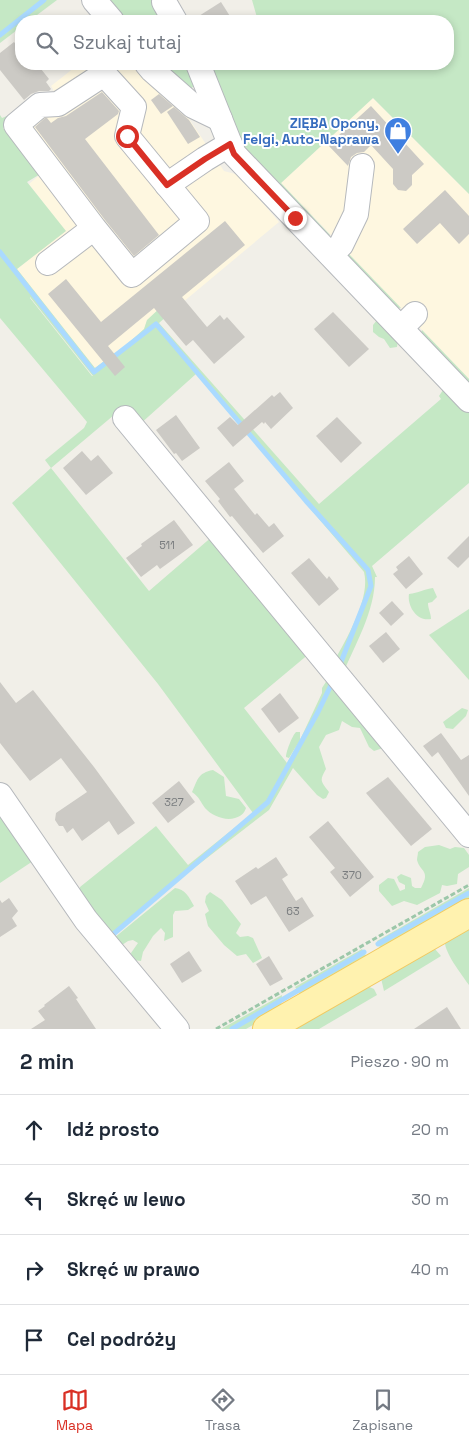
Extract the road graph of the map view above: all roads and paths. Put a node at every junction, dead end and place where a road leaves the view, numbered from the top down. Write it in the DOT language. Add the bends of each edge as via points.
graph roads {
  1 [pos="94,0"];
  2 [pos="107,15"];
  3 [pos="152,70"];
  4 [pos="200,70"];
  5 [pos="220,119"];
  6 [pos="230,144"];
  7 [pos="362,166"];
  8 [pos="167,185"];
  9 [pos="94,228"];
  10 [pos="330,254"];
  11 [pos="48,263"];
  12 [pos="469,400"];
  13 [pos="125,418"];
  14 [pos="0,794"];
  15 [pos="469,835"];
  16 [pos="469,885"];
  17 [pos="469,913"];
  18 [pos="177,1029"];
  19 [pos="216,1029"];
  20 [pos="267,1029"];
  1 -- 2 [label="street"];
  3 -- 5 [label="street" via="193,106"];
  4 -- 5 [label="street"];
  5 -- 6 [label="street"];
  6 -- 8 [label="street"];
  6 -- 10 [label="street" via="234,154"];
  7 -- 10 [label="street" via="356,214 341,245"];
  8 -- 9 [label="street" via="197,221 132,275"];
  8 -- 9 [label="street" via="127,136 134,107 104,74 58,104 40,105 16,125"];
  9 -- 11 [label="street"];
  10 -- 12 [label="street" via="408,321"];
  13 -- 15 [label="street"];
  14 -- 18 [label="street" via="86,920"];
  16 -- 19 [label="path"];
  17 -- 20 [label="main road"];
}
